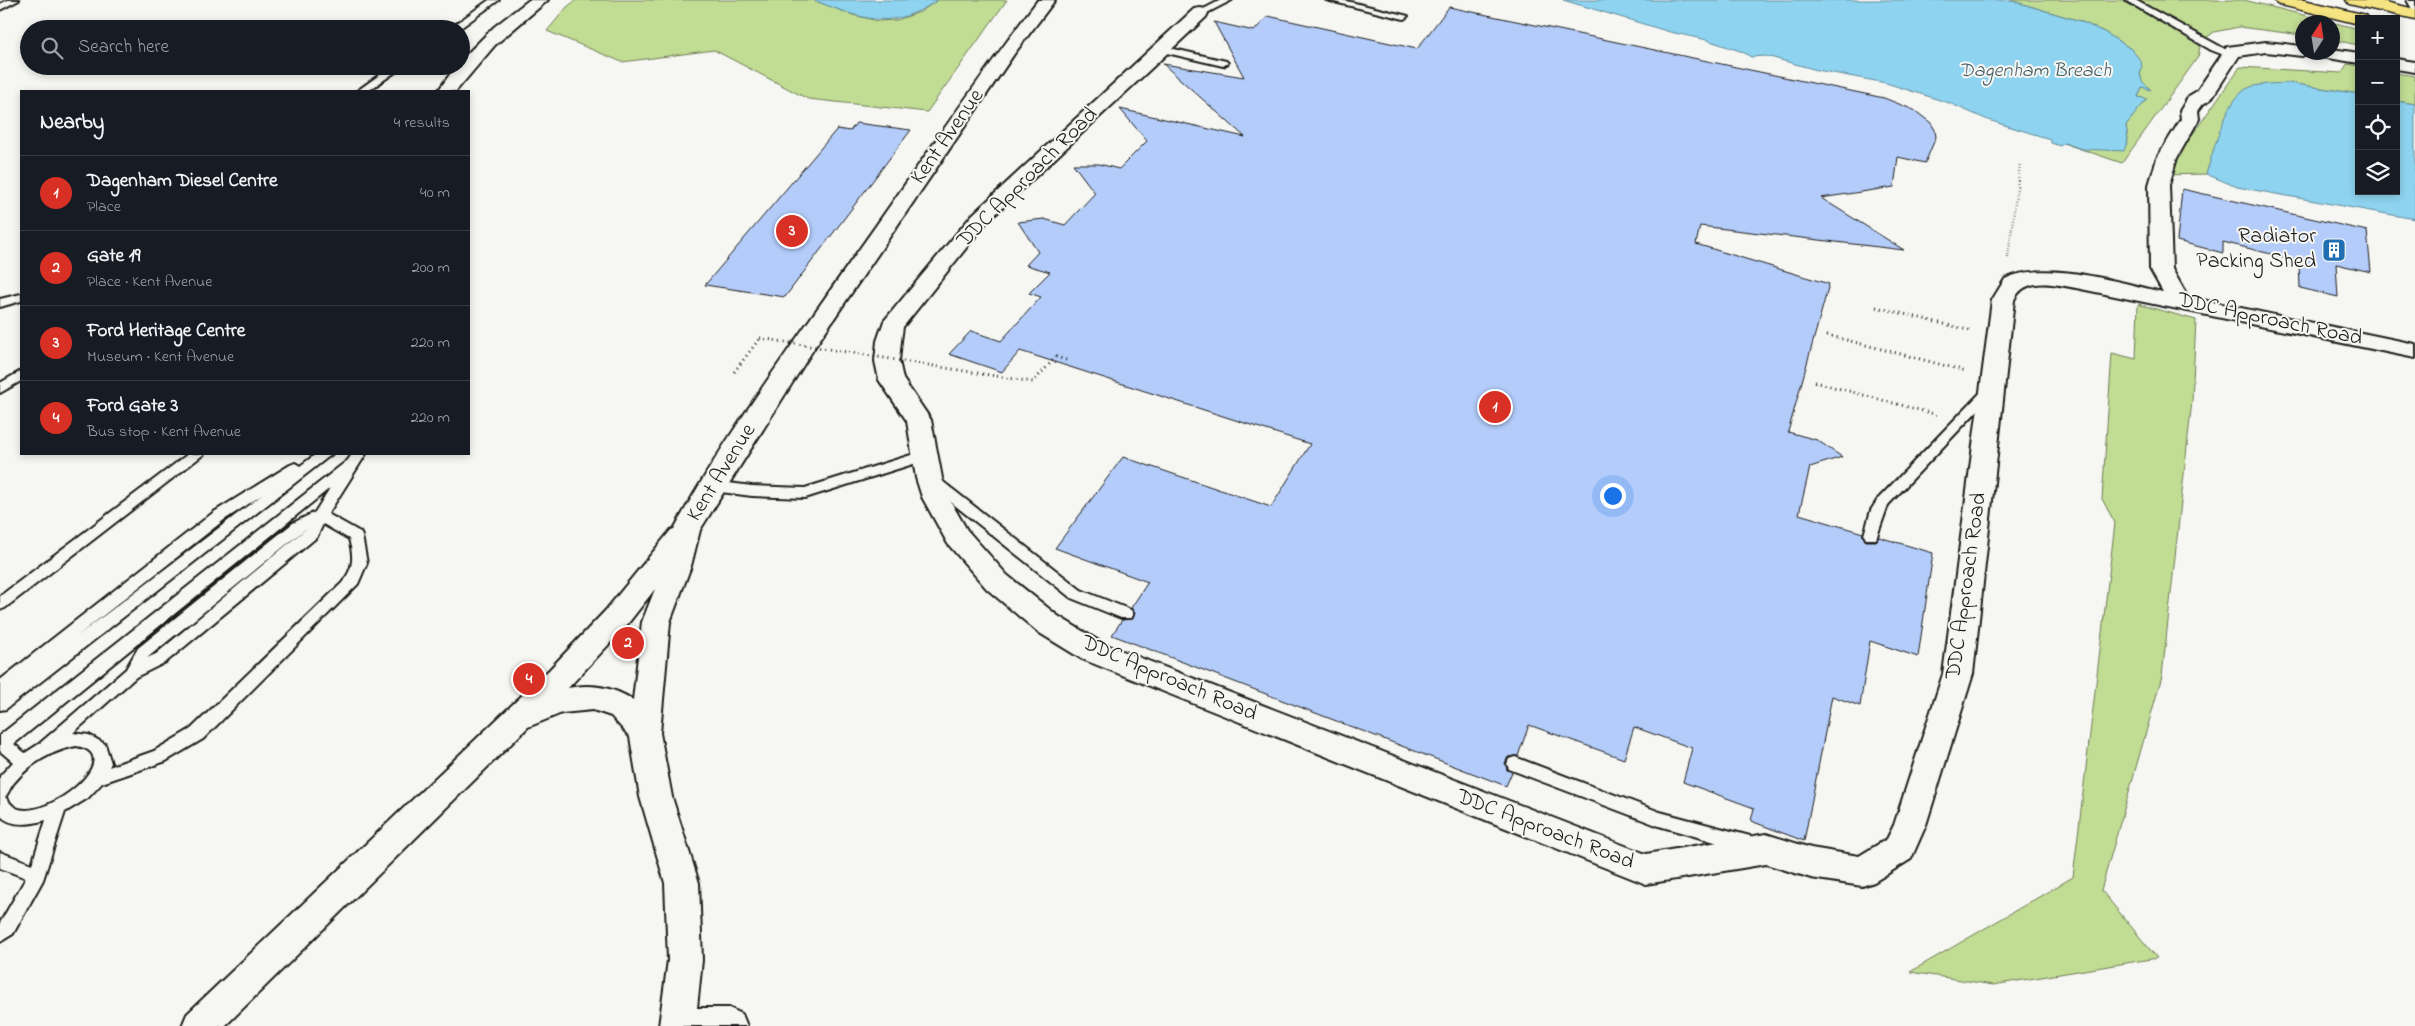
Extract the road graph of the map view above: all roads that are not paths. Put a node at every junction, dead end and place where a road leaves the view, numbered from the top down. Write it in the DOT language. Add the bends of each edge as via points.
graph roads {
  1 [pos="15,0"];
  2 [pos="495,0"];
  3 [pos="540,0"];
  4 [pos="1048,0"];
  5 [pos="1228,0"];
  6 [pos="1330,0"];
  7 [pos="2129,0"];
  8 [pos="2283,0"];
  9 [pos="2355,0"];
  10 [pos="2412,0"];
  11 [pos="0,7"];
  12 [pos="2415,7"];
  13 [pos="1200,13"];
  14 [pos="1404,16"];
  15 [pos="2355,18"];
  16 [pos="466,20"];
  17 [pos="2406,24"];
  18 [pos="1161,49"];
  19 [pos="2295,50"];
  20 [pos="2229,54"];
  21 [pos="2340,55"];
  22 [pos="2355,57"];
  23 [pos="470,59"];
  24 [pos="1223,63"];
  25 [pos="2400,65"];
  26 [pos="2415,67"];
  27 [pos="386,75"];
  28 [pos="458,75"];
  29 [pos="363,90"];
  30 [pos="448,90"];
  31 [pos="20,298"];
  32 [pos="2179,300"];
  33 [pos="0,303"];
  34 [pos="2415,351"];
  35 [pos="20,376"];
  36 [pos="0,389"];
  37 [pos="1992,389"];
  38 [pos="196,455"];
  39 [pos="318,455"];
  40 [pos="324,455"];
  41 [pos="355,459"];
  42 [pos="927,467"];
  43 [pos="713,486"];
  44 [pos="320,516"];
  45 [pos="687,529"];
  46 [pos="1871,535"];
  47 [pos="0,604"];
  48 [pos="1126,614"];
  49 [pos="0,689"];
  50 [pos="0,704"];
  51 [pos="500,733"];
  52 [pos="646,733"];
  53 [pos="1,743"];
  54 [pos="45,748"];
  55 [pos="24,761"];
  56 [pos="1515,764"];
  57 [pos="96,778"];
  58 [pos="0,792"];
  59 [pos="0,803"];
  60 [pos="58,808"];
  61 [pos="1766,849"];
  62 [pos="0,860"];
  63 [pos="36,874"];
  64 [pos="0,934"];
  65 [pos="200,1026"];
  66 [pos="677,1026"];
  67 [pos="689,1026"];
  68 [pos="729,1026"];
  1 -- 11 [label="lane"];
  2 -- 16 [label="lane"];
  3 -- 23 [label="street" via="486,42"];
  4 -- 43 [label="street, Kent Avenue" via="1008,51 807,341"];
  5 -- 13 [label="lane"];
  6 -- 14 [label="lane"];
  7 -- 20 [label="lane"];
  8 -- 15 [label="highway"];
  9 -- 17 [label="highway"];
  10 -- 12 [label="lane"];
  13 -- 18 [label="street, DDC Approach Road"];
  18 -- 24 [label="lane"];
  18 -- 42 [label="street, DDC Approach Road" via="979,219 892,326 887,351 888,368 895,388 919,420"];
  19 -- 20 [label="street" via="2266,47"];
  20 -- 32 [label="street" via="2204,95 2189,111 2190,119 2167,158 2160,185 2161,269"];
  21 -- 22 [label="street"];
  25 -- 26 [label="street"];
  27 -- 29 [label="lane"];
  28 -- 30 [label="street"];
  31 -- 33 [label="lane"];
  32 -- 34 [label="street, DDC Approach Road"];
  32 -- 37 [label="street, DDC Approach Road" via="2062,278 2015,282 2002,300"];
  35 -- 36 [label="lane"];
  37 -- 46 [label="lane" via="1883,502"];
  37 -- 61 [label="street, DDC Approach Road" via="1958,674 1910,825 1899,849 1862,871 1811,863"];
  38 -- 47 [label="lane"];
  39 -- 49 [label="lane" via="219,516"];
  40 -- 50 [label="lane"];
  41 -- 44 [label="lane"];
  41 -- 53 [label="lane"];
  42 -- 43 [label="lane" via="805,493"];
  42 -- 48 [label="lane" via="1076,594"];
  42 -- 61 [label="street, DDC Approach Road" via="935,497 957,537 997,582 1048,624 1092,651 1646,869"];
  43 -- 45 [label="street, Kent Avenue"];
  44 -- 54 [label="lane" via="312,533 161,658 131,674"];
  44 -- 57 [label="lane" via="355,536 360,566 347,588 197,734 157,759"];
  45 -- 51 [label="street" via="616,618"];
  45 -- 52 [label="street, Kent Avenue" via="656,622"];
  51 -- 52 [label="street" via="546,705 588,698 602,698 618,704 633,714"];
  51 -- 65 [label="street"];
  52 -- 66 [label="street, Kent Avenue" via="656,797 682,883 685,960"];
  53 -- 55 [label="lane"];
  54 -- 55 [label="lane"];
  54 -- 57 [label="lane" via="61,742 89,742 98,747 102,756"];
  55 -- 58 [label="lane" via="10,773"];
  56 -- 61 [label="lane" via="1659,819"];
  57 -- 60 [label="lane" via="73,800"];
  59 -- 60 [label="lane" via="10,814 23,817"];
  60 -- 63 [label="lane"];
  62 -- 63 [label="lane"];
  63 -- 64 [label="lane" via="7,928"];
  67 -- 68 [label="street"];
}
